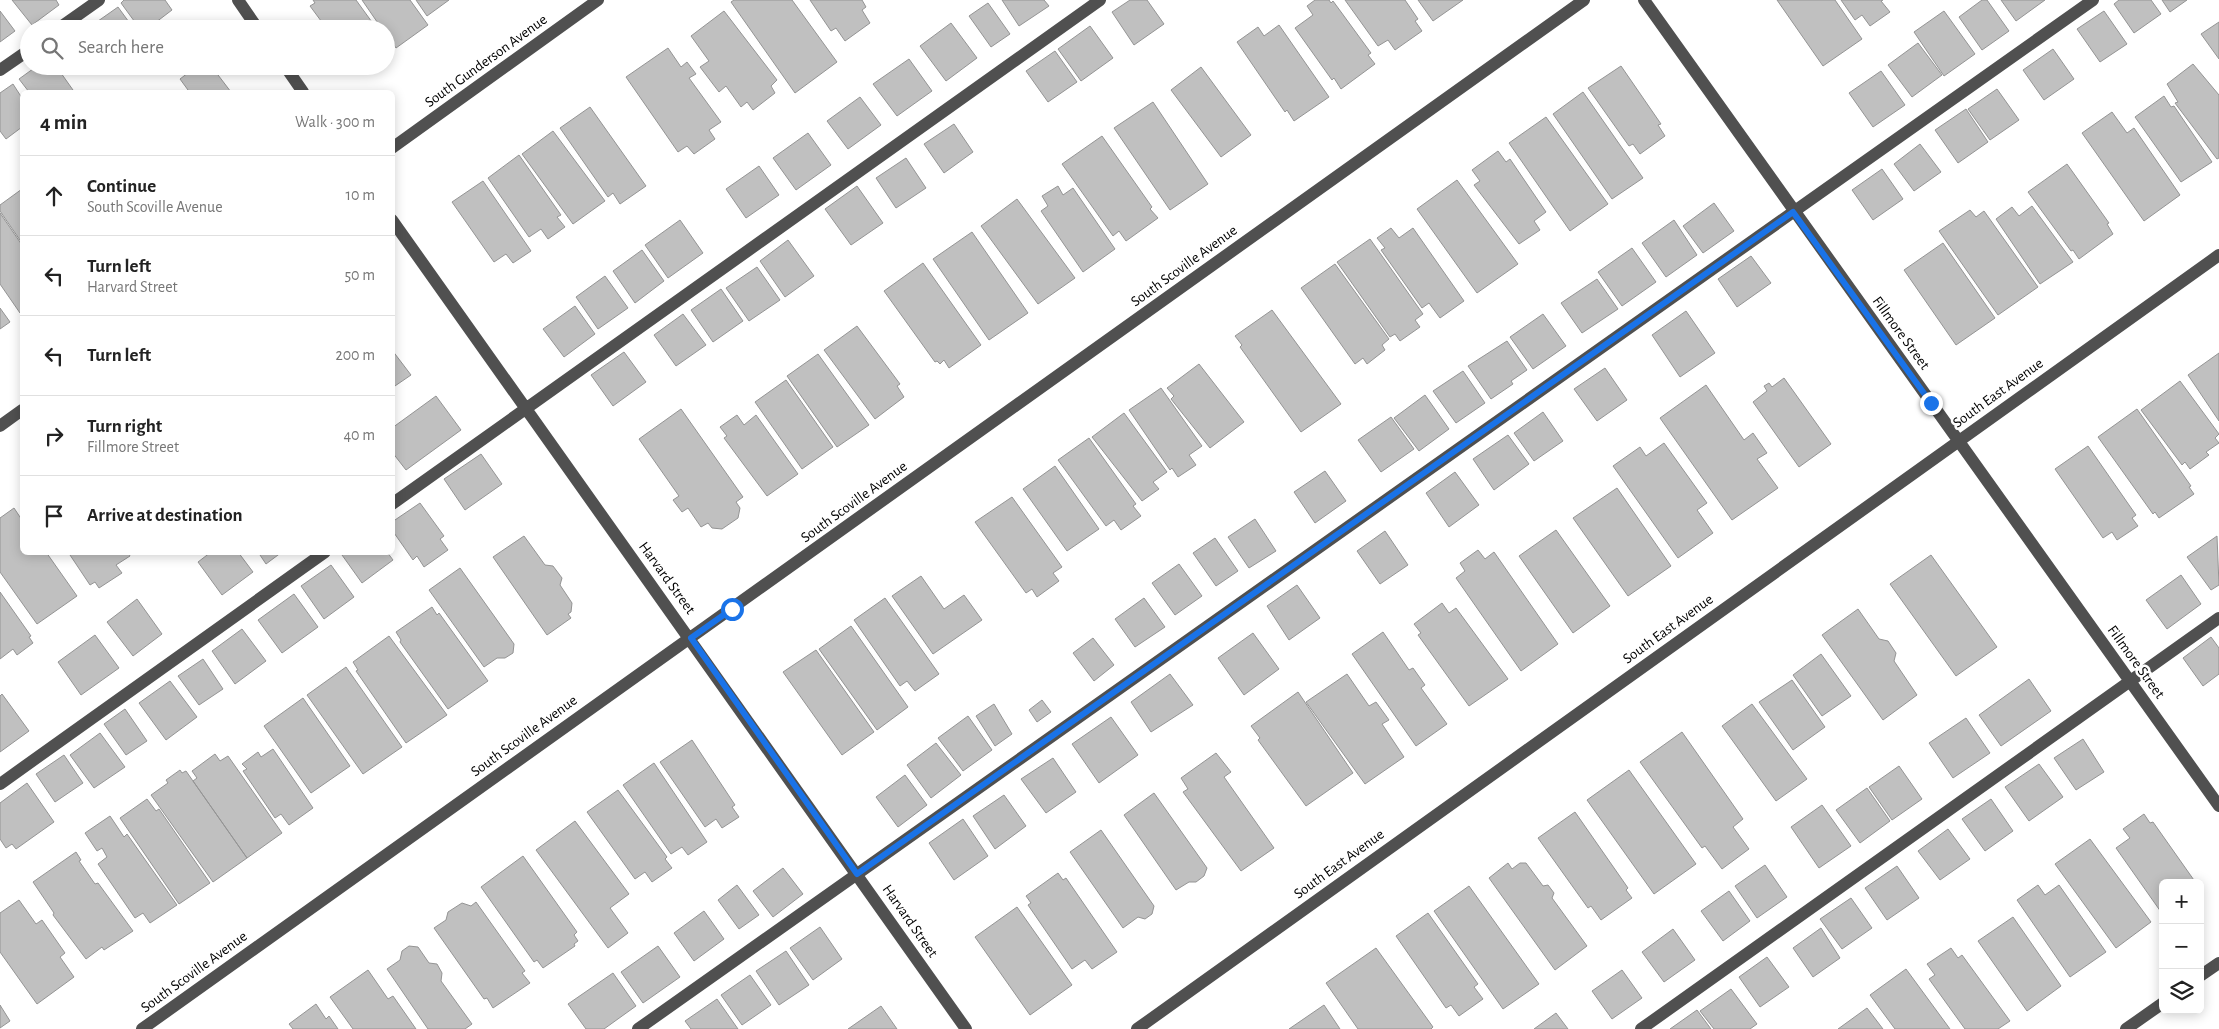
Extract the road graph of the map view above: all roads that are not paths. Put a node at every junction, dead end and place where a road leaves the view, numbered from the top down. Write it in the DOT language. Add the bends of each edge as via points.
graph roads {
  1 [pos="99,0"];
  2 [pos="238,0"];
  3 [pos="598,0"];
  4 [pos="1100,0"];
  5 [pos="1584,0"];
  6 [pos="1644,0"];
  7 [pos="2092,0"];
  8 [pos="71,20"];
  9 [pos="252,20"];
  10 [pos="20,56"];
  11 [pos="0,70"];
  12 [pos="291,75"];
  13 [pos="302,90"];
  14 [pos="395,146"];
  15 [pos="1793,212"];
  16 [pos="395,224"];
  17 [pos="2219,256"];
  18 [pos="527,409"];
  19 [pos="20,411"];
  20 [pos="0,426"];
  21 [pos="1958,442"];
  22 [pos="395,502"];
  23 [pos="321,555"];
  24 [pos="2219,618"];
  25 [pos="691,638"];
  26 [pos="2130,681"];
  27 [pos="0,784"];
  28 [pos="2219,806"];
  29 [pos="857,874"];
  30 [pos="2219,963"];
  31 [pos="2204,973"];
  32 [pos="2159,1006"];
  33 [pos="142,1029"];
  34 [pos="638,1029"];
  35 [pos="966,1029"];
  36 [pos="1137,1029"];
  37 [pos="1641,1029"];
  38 [pos="2126,1029"];
  1 -- 8 [label="street"];
  2 -- 9 [label="street"];
  3 -- 14 [label="street, South Gunderson Avenue"];
  4 -- 18 [label="street"];
  5 -- 25 [label="street, South Scoville Avenue"];
  6 -- 15 [label="street, Fillmore Street"];
  7 -- 15 [label="street"];
  10 -- 11 [label="street"];
  12 -- 13 [label="street"];
  15 -- 21 [label="street, Fillmore Street"];
  15 -- 29 [label="street"];
  16 -- 18 [label="street, Harvard Street"];
  17 -- 21 [label="street, South East Avenue"];
  18 -- 22 [label="street"];
  18 -- 25 [label="street, Harvard Street"];
  19 -- 20 [label="street"];
  21 -- 26 [label="street, Fillmore Street"];
  21 -- 36 [label="street, South East Avenue"];
  23 -- 27 [label="street"];
  24 -- 26 [label="street"];
  25 -- 29 [label="street, Harvard Street"];
  25 -- 33 [label="street, South Scoville Avenue"];
  26 -- 28 [label="street, Fillmore Street"];
  26 -- 37 [label="street"];
  29 -- 34 [label="street"];
  29 -- 35 [label="street, Harvard Street"];
  30 -- 31 [label="street"];
  32 -- 38 [label="street"];
}
